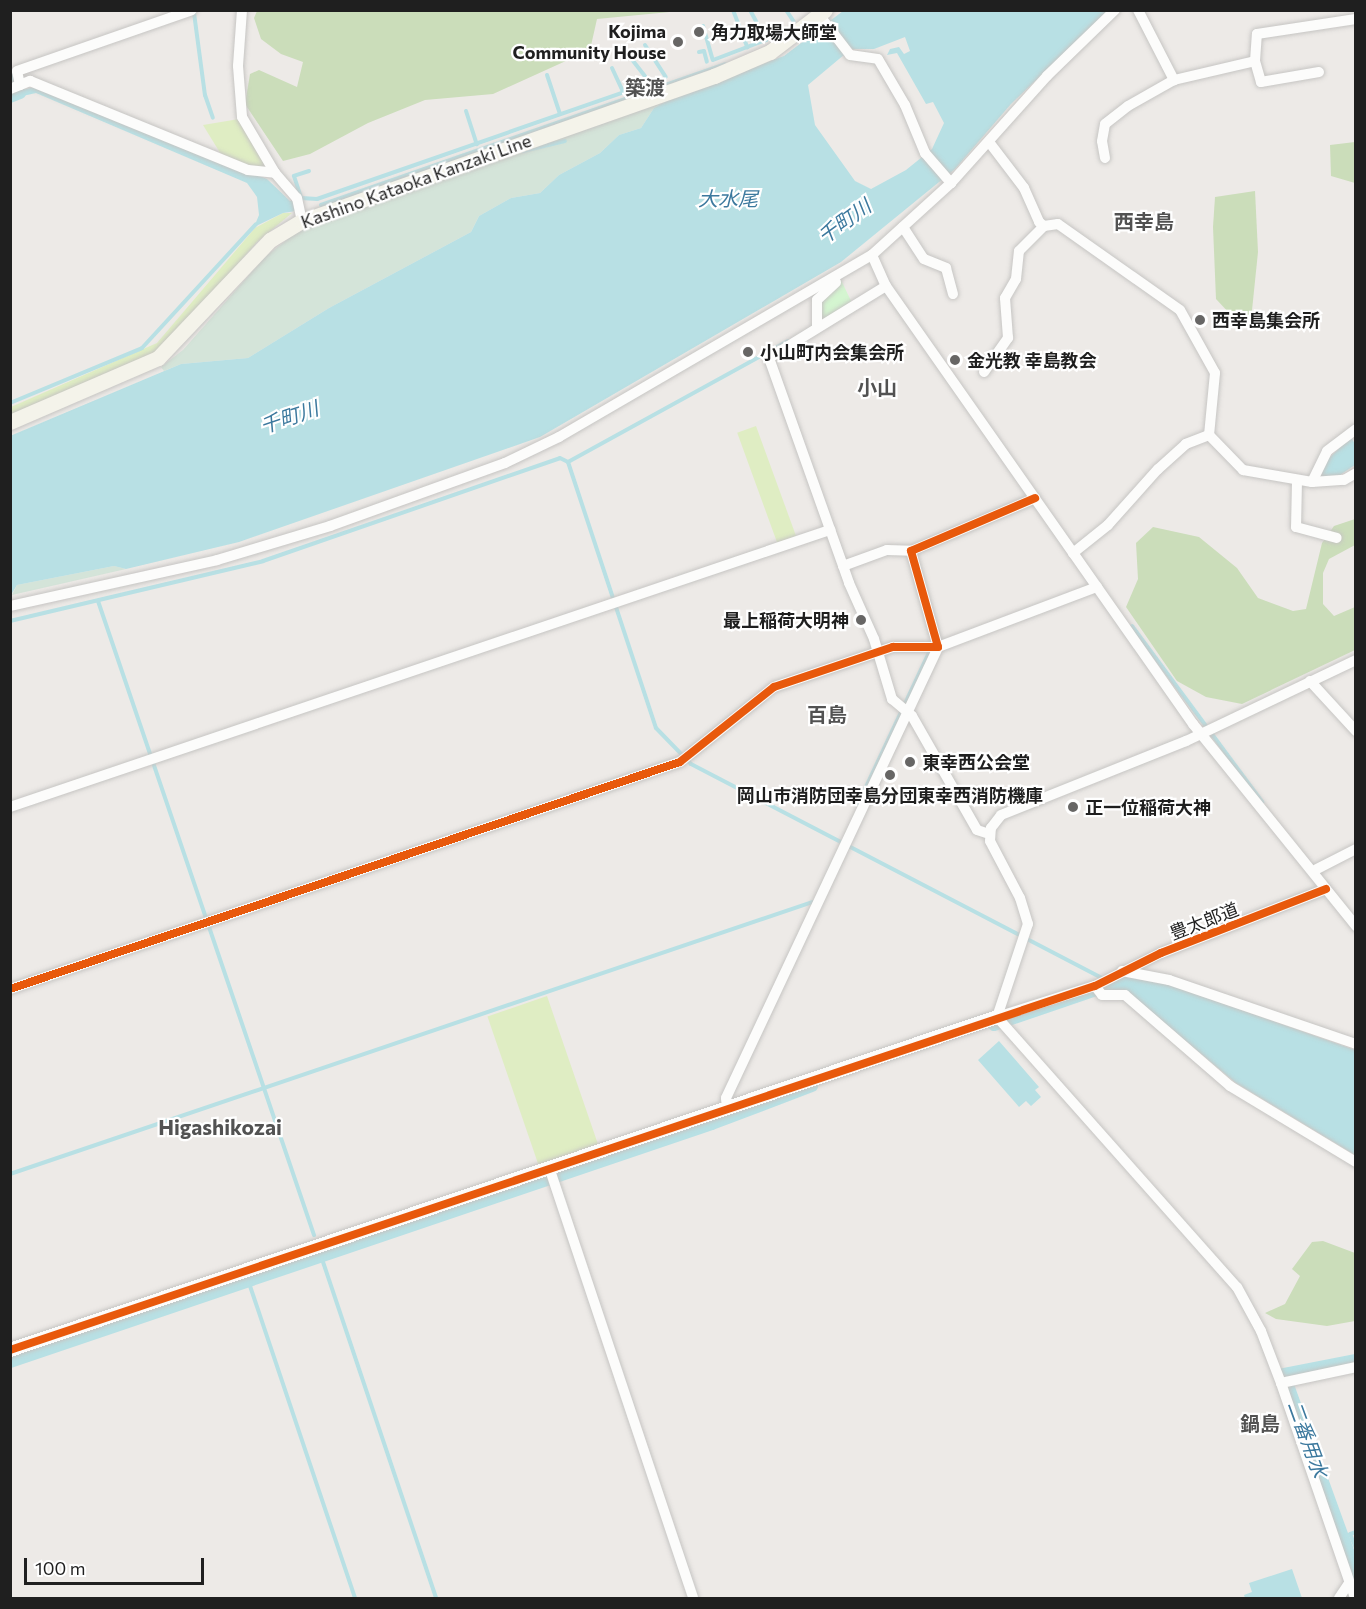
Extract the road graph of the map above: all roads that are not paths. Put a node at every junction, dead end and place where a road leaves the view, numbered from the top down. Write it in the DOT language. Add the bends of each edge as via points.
graph roads {
  1 [pos="242,10"];
  2 [pos="1115,10"];
  3 [pos="1138,10"];
  4 [pos="191,11"];
  5 [pos="822,16"];
  6 [pos="1356,19"];
  7 [pos="1255,61"];
  8 [pos="1319,72"];
  9 [pos="1174,80"];
  10 [pos="15,87"];
  11 [pos="989,142"];
  12 [pos="1105,158"];
  13 [pos="275,173"];
  14 [pos="948,180"];
  15 [pos="301,216"];
  16 [pos="1044,226"];
  17 [pos="903,227"];
  18 [pos="872,255"];
  19 [pos="841,274"];
  20 [pos="886,286"];
  21 [pos="953,294"];
  22 [pos="817,327"];
  23 [pos="984,372"];
  24 [pos="10,422"];
  25 [pos="1356,429"];
  26 [pos="1209,435"];
  27 [pos="1356,473"];
  28 [pos="1297,481"];
  29 [pos="1312,482"];
  30 [pos="1035,498"];
  31 [pos="830,530"];
  32 [pos="1337,538"];
  33 [pos="910,551"];
  34 [pos="1073,553"];
  35 [pos="843,566"];
  36 [pos="1097,587"];
  37 [pos="10,606"];
  38 [pos="934,646"];
  39 [pos="878,654"];
  40 [pos="1356,660"];
  41 [pos="1310,681"];
  42 [pos="902,710"];
  43 [pos="1204,730"];
  44 [pos="1356,731"];
  45 [pos="10,807"];
  46 [pos="989,834"];
  47 [pos="1356,849"];
  48 [pos="1313,872"];
  49 [pos="1326,889"];
  50 [pos="1356,926"];
  51 [pos="1122,971"];
  52 [pos="1101,985"];
  53 [pos="10,989"];
  54 [pos="1002,1021"];
  55 [pos="1356,1044"];
  56 [pos="728,1108"];
  57 [pos="1356,1162"];
  58 [pos="549,1167"];
  59 [pos="10,1350"];
  60 [pos="1356,1367"];
  61 [pos="1287,1382"];
  62 [pos="1349,1583"];
  63 [pos="693,1599"];
  64 [pos="1339,1599"];
  65 [pos="1355,1599"];
  1 -- 13 [label="street" via="238,66 242,117"];
  2 -- 11 [label="street" via="1047,76"];
  3 -- 9 [label="street"];
  4 -- 10 [label="street" via="17,71"];
  5 -- 14 [label="street" via="850,55 878,59 905,105 925,153"];
  5 -- 15 [label="main road, Kashino Kataoka Kanzaki Line" via="770,52 714,76"];
  6 -- 7 [label="street" via="1257,34"];
  7 -- 8 [label="street" via="1261,82"];
  7 -- 9 [label="street"];
  9 -- 12 [label="street" via="1128,106 1106,124 1102,141"];
  10 -- 13 [label="street" via="30,81 248,170"];
  11 -- 14 [label="street"];
  11 -- 16 [label="street" via="1024,188"];
  13 -- 15 [label="street" via="297,198"];
  14 -- 17 [label="street"];
  15 -- 24 [label="main road, Kashino Kataoka Kanzaki Line" via="270,240 158,358"];
  16 -- 23 [label="street" via="1019,251 1016,279 1005,298 1008,338"];
  16 -- 26 [label="street" via="1058,224 1180,310 1215,374"];
  17 -- 18 [label="street"];
  17 -- 21 [label="street" via="924,259 946,268"];
  18 -- 19 [label="street"];
  18 -- 20 [label="street"];
  19 -- 22 [label="street" via="817,300"];
  19 -- 37 [label="street" via="559,437 505,462 330,526 217,560"];
  20 -- 22 [label="street"];
  20 -- 30 [label="street"];
  22 -- 31 [label="street" via="769,358"];
  25 -- 29 [label="street" via="1327,451"];
  26 -- 28 [label="street" via="1243,470"];
  26 -- 34 [label="street" via="1186,444 1108,525"];
  27 -- 29 [label="street" via="1344,480"];
  28 -- 29 [label="street"];
  28 -- 32 [label="street" via="1296,527"];
  30 -- 33 [label="street"];
  30 -- 34 [label="street"];
  31 -- 35 [label="street"];
  31 -- 45 [label="street"];
  33 -- 35 [label="street" via="887,550"];
  33 -- 38 [label="street"];
  34 -- 36 [label="street"];
  35 -- 39 [label="street"];
  36 -- 38 [label="street"];
  36 -- 43 [label="street"];
  38 -- 39 [label="street" via="893,647"];
  38 -- 42 [label="street"];
  39 -- 42 [label="street" via="892,699"];
  39 -- 53 [label="street" via="774,687 690,750 680,762"];
  40 -- 41 [label="street"];
  41 -- 43 [label="street"];
  41 -- 44 [label="street"];
  42 -- 46 [label="street" via="912,716 977,830"];
  42 -- 56 [label="street" via="726,1098"];
  43 -- 46 [label="street" via="1008,811 994,823"];
  43 -- 48 [label="street"];
  46 -- 54 [label="street" via="1027,916 1025,939"];
  47 -- 48 [label="street"];
  48 -- 49 [label="street"];
  49 -- 50 [label="street"];
  49 -- 51 [label="street, 豊太郎道"];
  51 -- 52 [label="street, 豊太郎道"];
  51 -- 55 [label="street" via="1169,980"];
  52 -- 54 [label="street, 豊太郎道"];
  52 -- 57 [label="street" via="1125,995 1230,1086"];
  54 -- 56 [label="street"];
  54 -- 61 [label="street" via="1227,1274"];
  56 -- 58 [label="street"];
  58 -- 59 [label="street"];
  58 -- 63 [label="street"];
  60 -- 61 [label="street"];
  61 -- 62 [label="street"];
  62 -- 64 [label="street"];
  62 -- 65 [label="street"];
}
